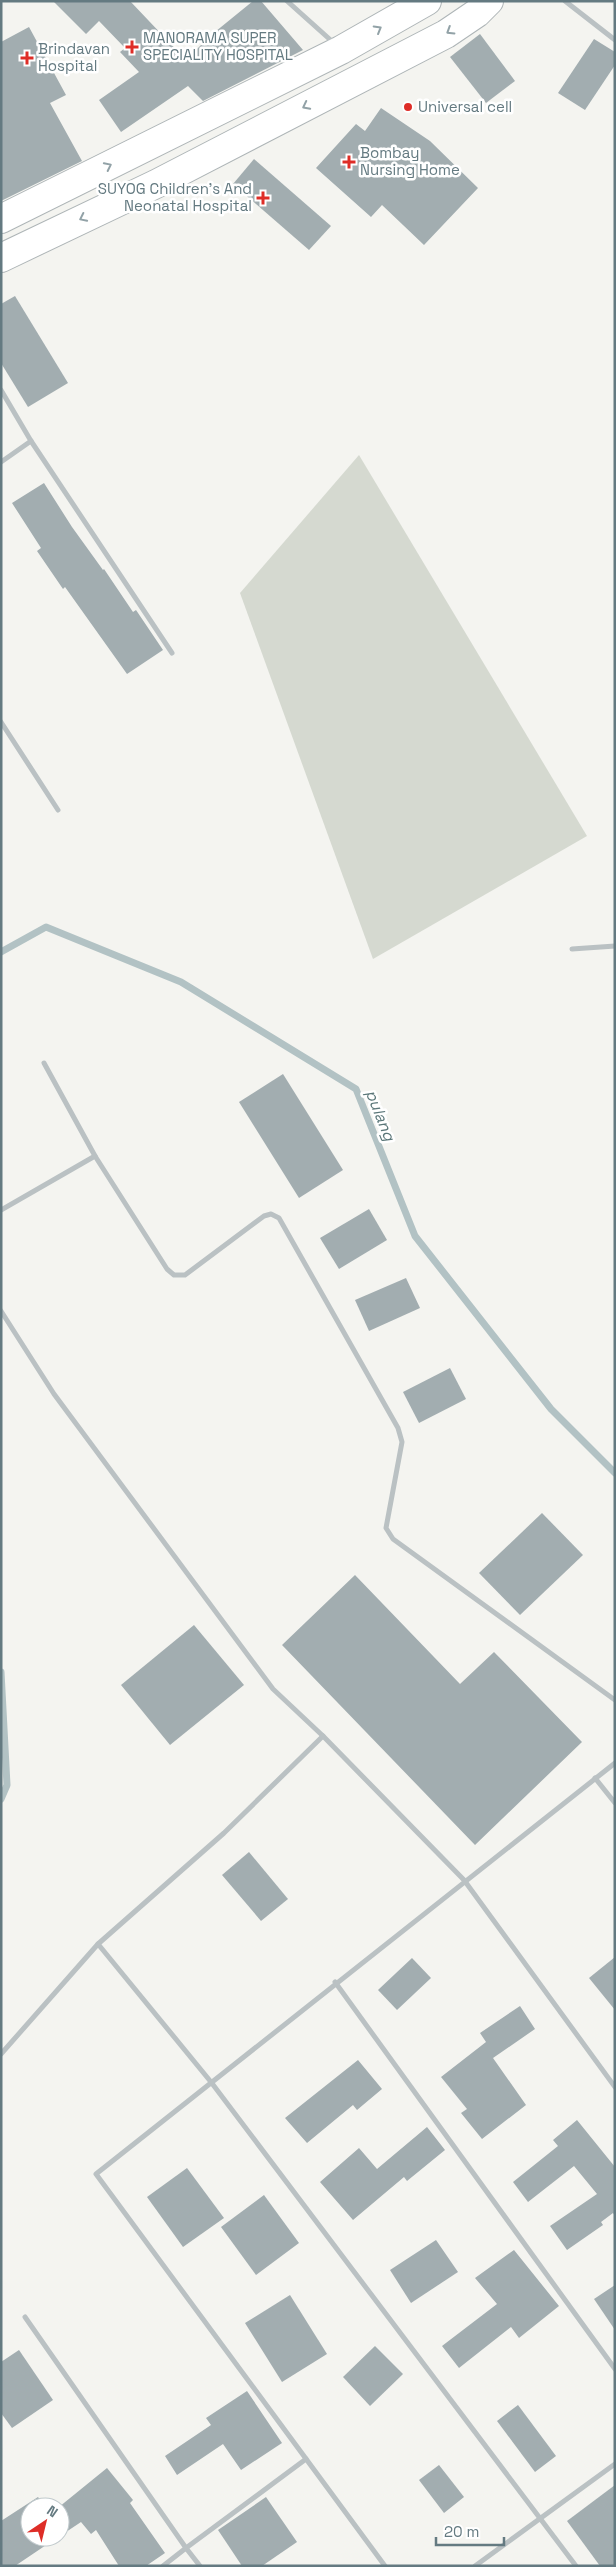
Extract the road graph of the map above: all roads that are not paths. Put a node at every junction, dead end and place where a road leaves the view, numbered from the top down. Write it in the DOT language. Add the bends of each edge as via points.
graph roads {
  1 [pos="287,1"];
  2 [pos="427,1"];
  3 [pos="489,1"];
  4 [pos="565,1"];
  5 [pos="615,40"];
  6 [pos="342,50"];
  7 [pos="1,219"];
  8 [pos="1,258"];
  9 [pos="1,390"];
  10 [pos="31,441"];
  11 [pos="1,462"];
  12 [pos="172,653"];
  13 [pos="1,722"];
  14 [pos="58,810"];
  15 [pos="615,946"];
  16 [pos="572,949"];
  17 [pos="44,1063"];
  18 [pos="95,1156"];
  19 [pos="1,1210"];
  20 [pos="1,1311"];
  21 [pos="615,1700"];
  22 [pos="323,1736"];
  23 [pos="615,1762"];
  24 [pos="595,1778"];
  25 [pos="615,1803"];
  26 [pos="464,1880"];
  27 [pos="98,1944"];
  28 [pos="335,1982"];
  29 [pos="1,2054"];
  30 [pos="211,2082"];
  31 [pos="615,2087"];
  32 [pos="25,2317"];
  33 [pos="615,2369"];
  34 [pos="306,2459"];
  35 [pos="615,2464"];
  36 [pos="541,2518"];
  37 [pos="186,2548"];
  38 [pos="163,2566"];
  39 [pos="200,2566"];
  40 [pos="385,2566"];
  41 [pos="475,2566"];
  42 [pos="576,2566"];
  1 -- 6 [label="street"];
  6 -- 2 [label="main road, one-way"];
  3 -- 8 [label="main road, one-way" via="446,34 156,184"];
  4 -- 5 [label="street"];
  7 -- 6 [label="main road, one-way"];
  9 -- 10 [label="street"];
  10 -- 11 [label="street"];
  10 -- 12 [label="street"];
  13 -- 14 [label="street"];
  15 -- 16 [label="street"];
  17 -- 18 [label="street"];
  18 -- 19 [label="street"];
  18 -- 21 [label="street" via="167,1269 174,1275 185,1275 264,1216 271,1214 279,1218 398,1428 402,1442 386,1528 393,1539"];
  20 -- 22 [label="street" via="54,1394 273,1688"];
  22 -- 26 [label="street"];
  22 -- 27 [label="street" via="224,1833"];
  23 -- 24 [label="street"];
  24 -- 25 [label="street"];
  24 -- 26 [label="street"];
  26 -- 28 [label="street"];
  26 -- 31 [label="street"];
  27 -- 29 [label="street"];
  27 -- 30 [label="street"];
  28 -- 30 [label="street"];
  28 -- 33 [label="street"];
  30 -- 34 [label="street" via="96,2174"];
  30 -- 36 [label="street"];
  32 -- 37 [label="street"];
  34 -- 37 [label="street"];
  34 -- 40 [label="street"];
  35 -- 36 [label="street"];
  36 -- 41 [label="street"];
  36 -- 42 [label="street"];
  37 -- 38 [label="street"];
  37 -- 39 [label="street"];
}
